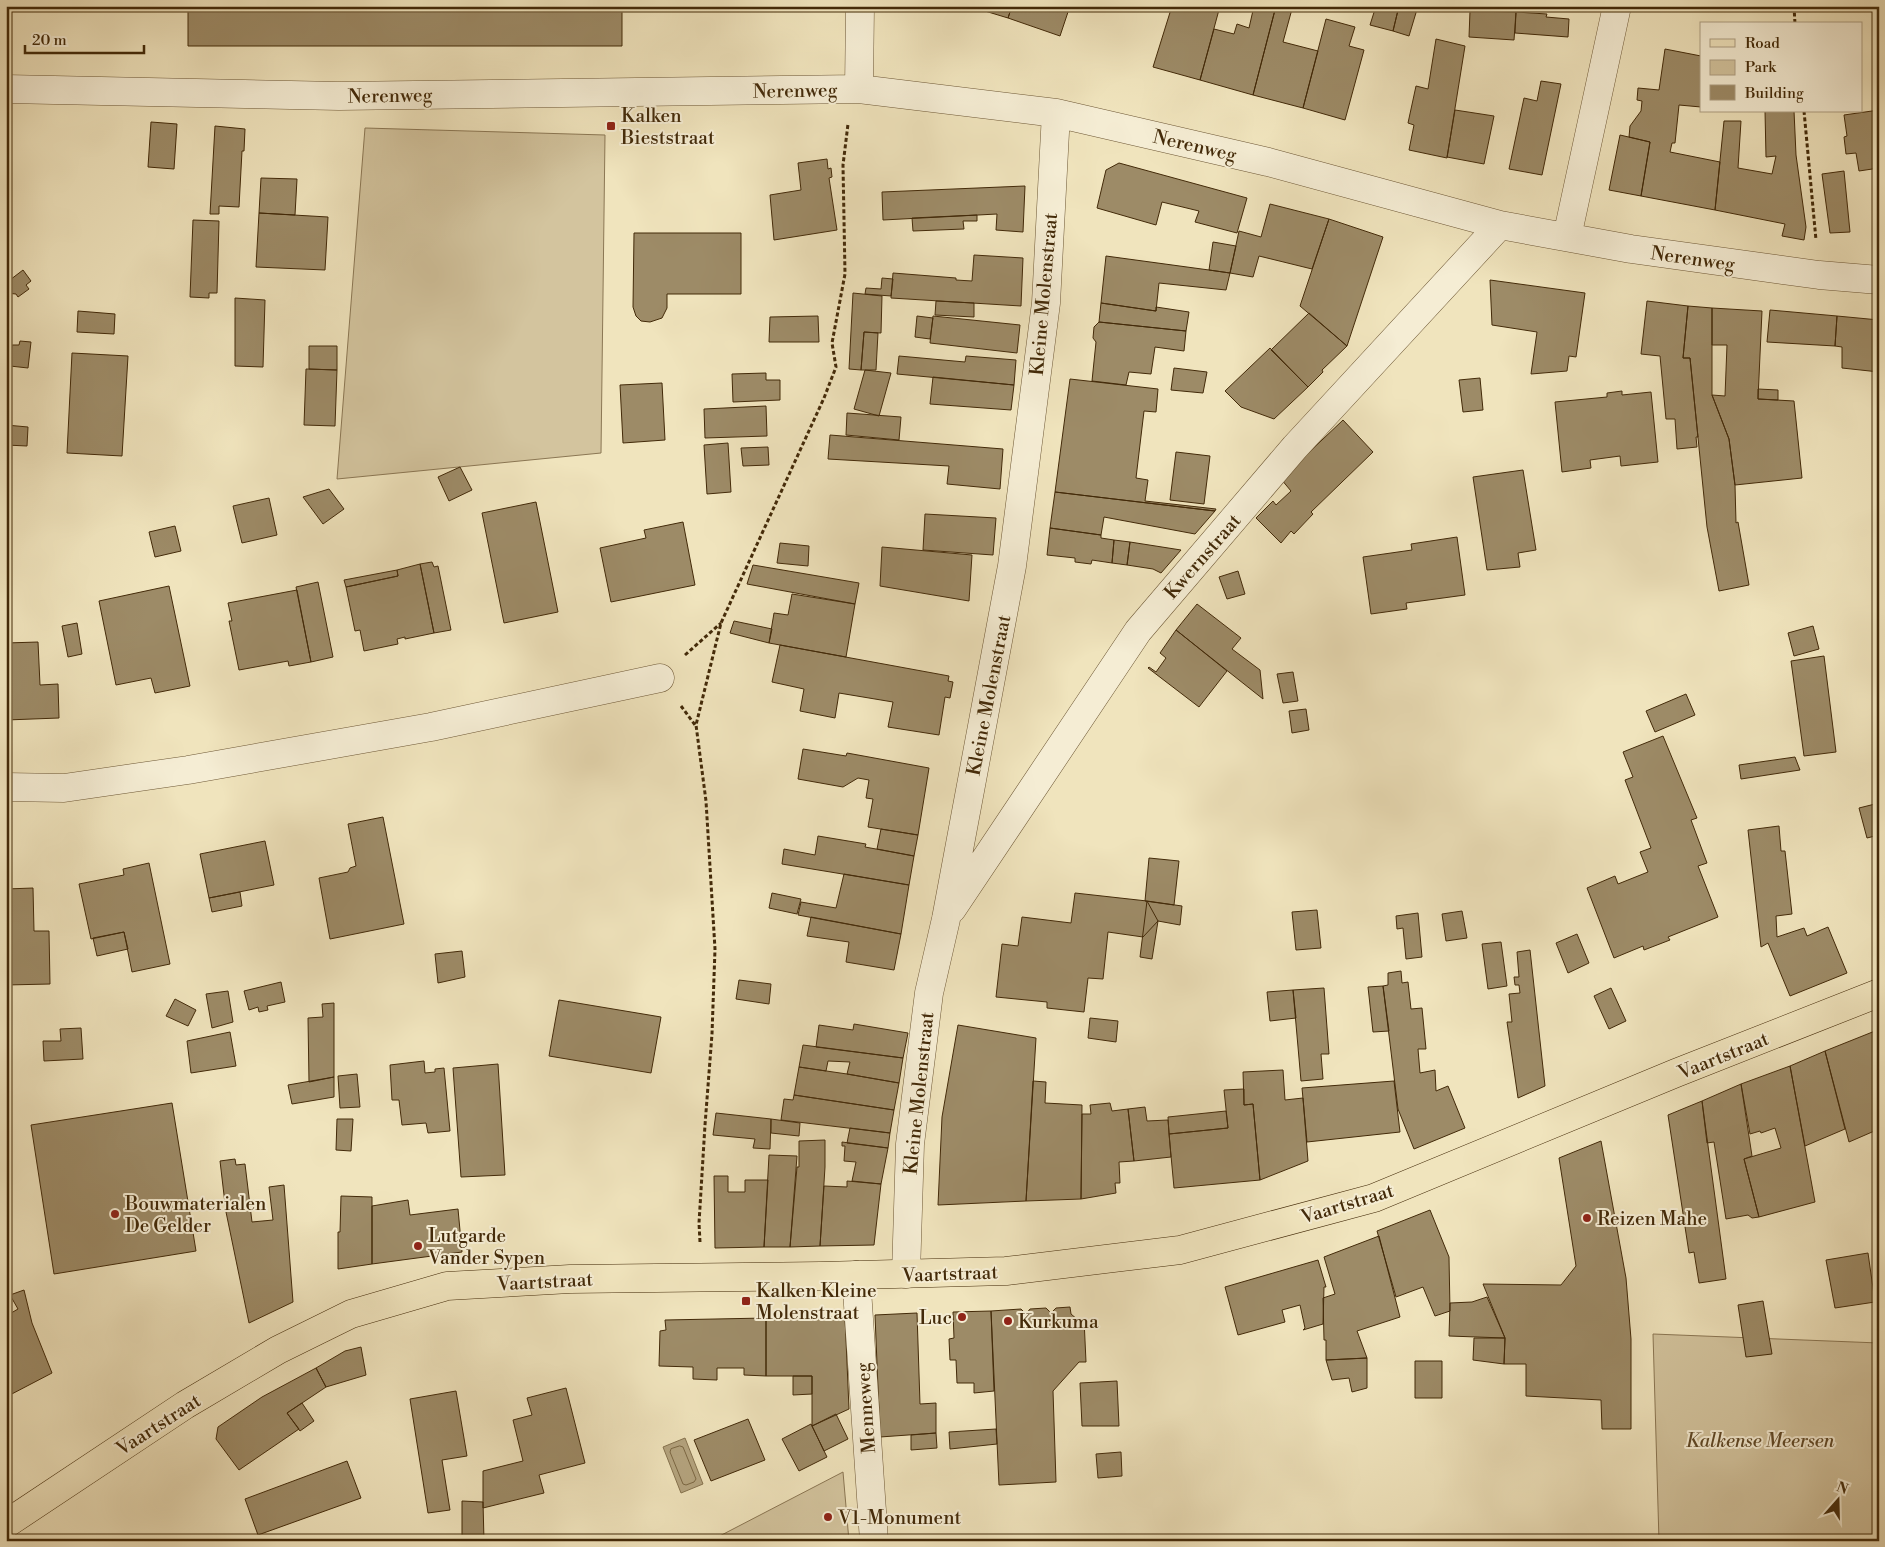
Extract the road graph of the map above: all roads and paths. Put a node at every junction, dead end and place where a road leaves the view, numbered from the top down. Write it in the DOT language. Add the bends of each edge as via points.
graph roads {
  1 [pos="860,6"];
  2 [pos="1617,6"];
  3 [pos="1794,6"];
  4 [pos="1796,22"];
  5 [pos="6,89"];
  6 [pos="859,89"];
  7 [pos="1804,112"];
  8 [pos="1056,113"];
  9 [pos="1500,225"];
  10 [pos="1568,238"];
  11 [pos="1819,275"];
  12 [pos="1879,280"];
  13 [pos="721,623"];
  14 [pos="660,678"];
  15 [pos="6,787"];
  16 [pos="946,919"];
  17 [pos="1879,993"];
  18 [pos="906,1274"];
  19 [pos="856,1275"];
  20 [pos="702,1277"];
  21 [pos="6,1524"];
  22 [pos="874,1541"];
  1 -- 6 [label="street"];
  2 -- 10 [label="street"];
  3 -- 4 [label="path"];
  5 -- 6 [label="street, Nerenweg" via="339,96"];
  6 -- 8 [label="street, Nerenweg"];
  6 -- 13 [label="path" via="847,128 844,156 845,274 832,343 836,367"];
  7 -- 11 [label="path"];
  8 -- 9 [label="street, Nerenweg" via="1268,162"];
  8 -- 16 [label="street, Kleine Molenstraat" via="1046,303 1012,566"];
  9 -- 10 [label="street, Nerenweg"];
  9 -- 16 [label="street, Kwernstraat" via="1295,447 1138,630"];
  10 -- 11 [label="street, Nerenweg"];
  11 -- 12 [label="street, Nerenweg"];
  13 -- 14 [label="path"];
  13 -- 20 [label="path" via="696,725 706,801 715,949 699,1223"];
  14 -- 15 [label="street" via="430,727 188,770 64,788"];
  16 -- 18 [label="street, Kleine Molenstraat" via="929,993 910,1144"];
  17 -- 18 [label="main road, Vaartstraat" via="1374,1198 1180,1250 1006,1271"];
  18 -- 19 [label="main road, Vaartstraat"];
  19 -- 20 [label="main road, Vaartstraat"];
  19 -- 22 [label="street, Menneweg"];
  20 -- 21 [label="main road, Vaartstraat" via="570,1279 447,1286 351,1314 278,1350 209,1391"];
}
